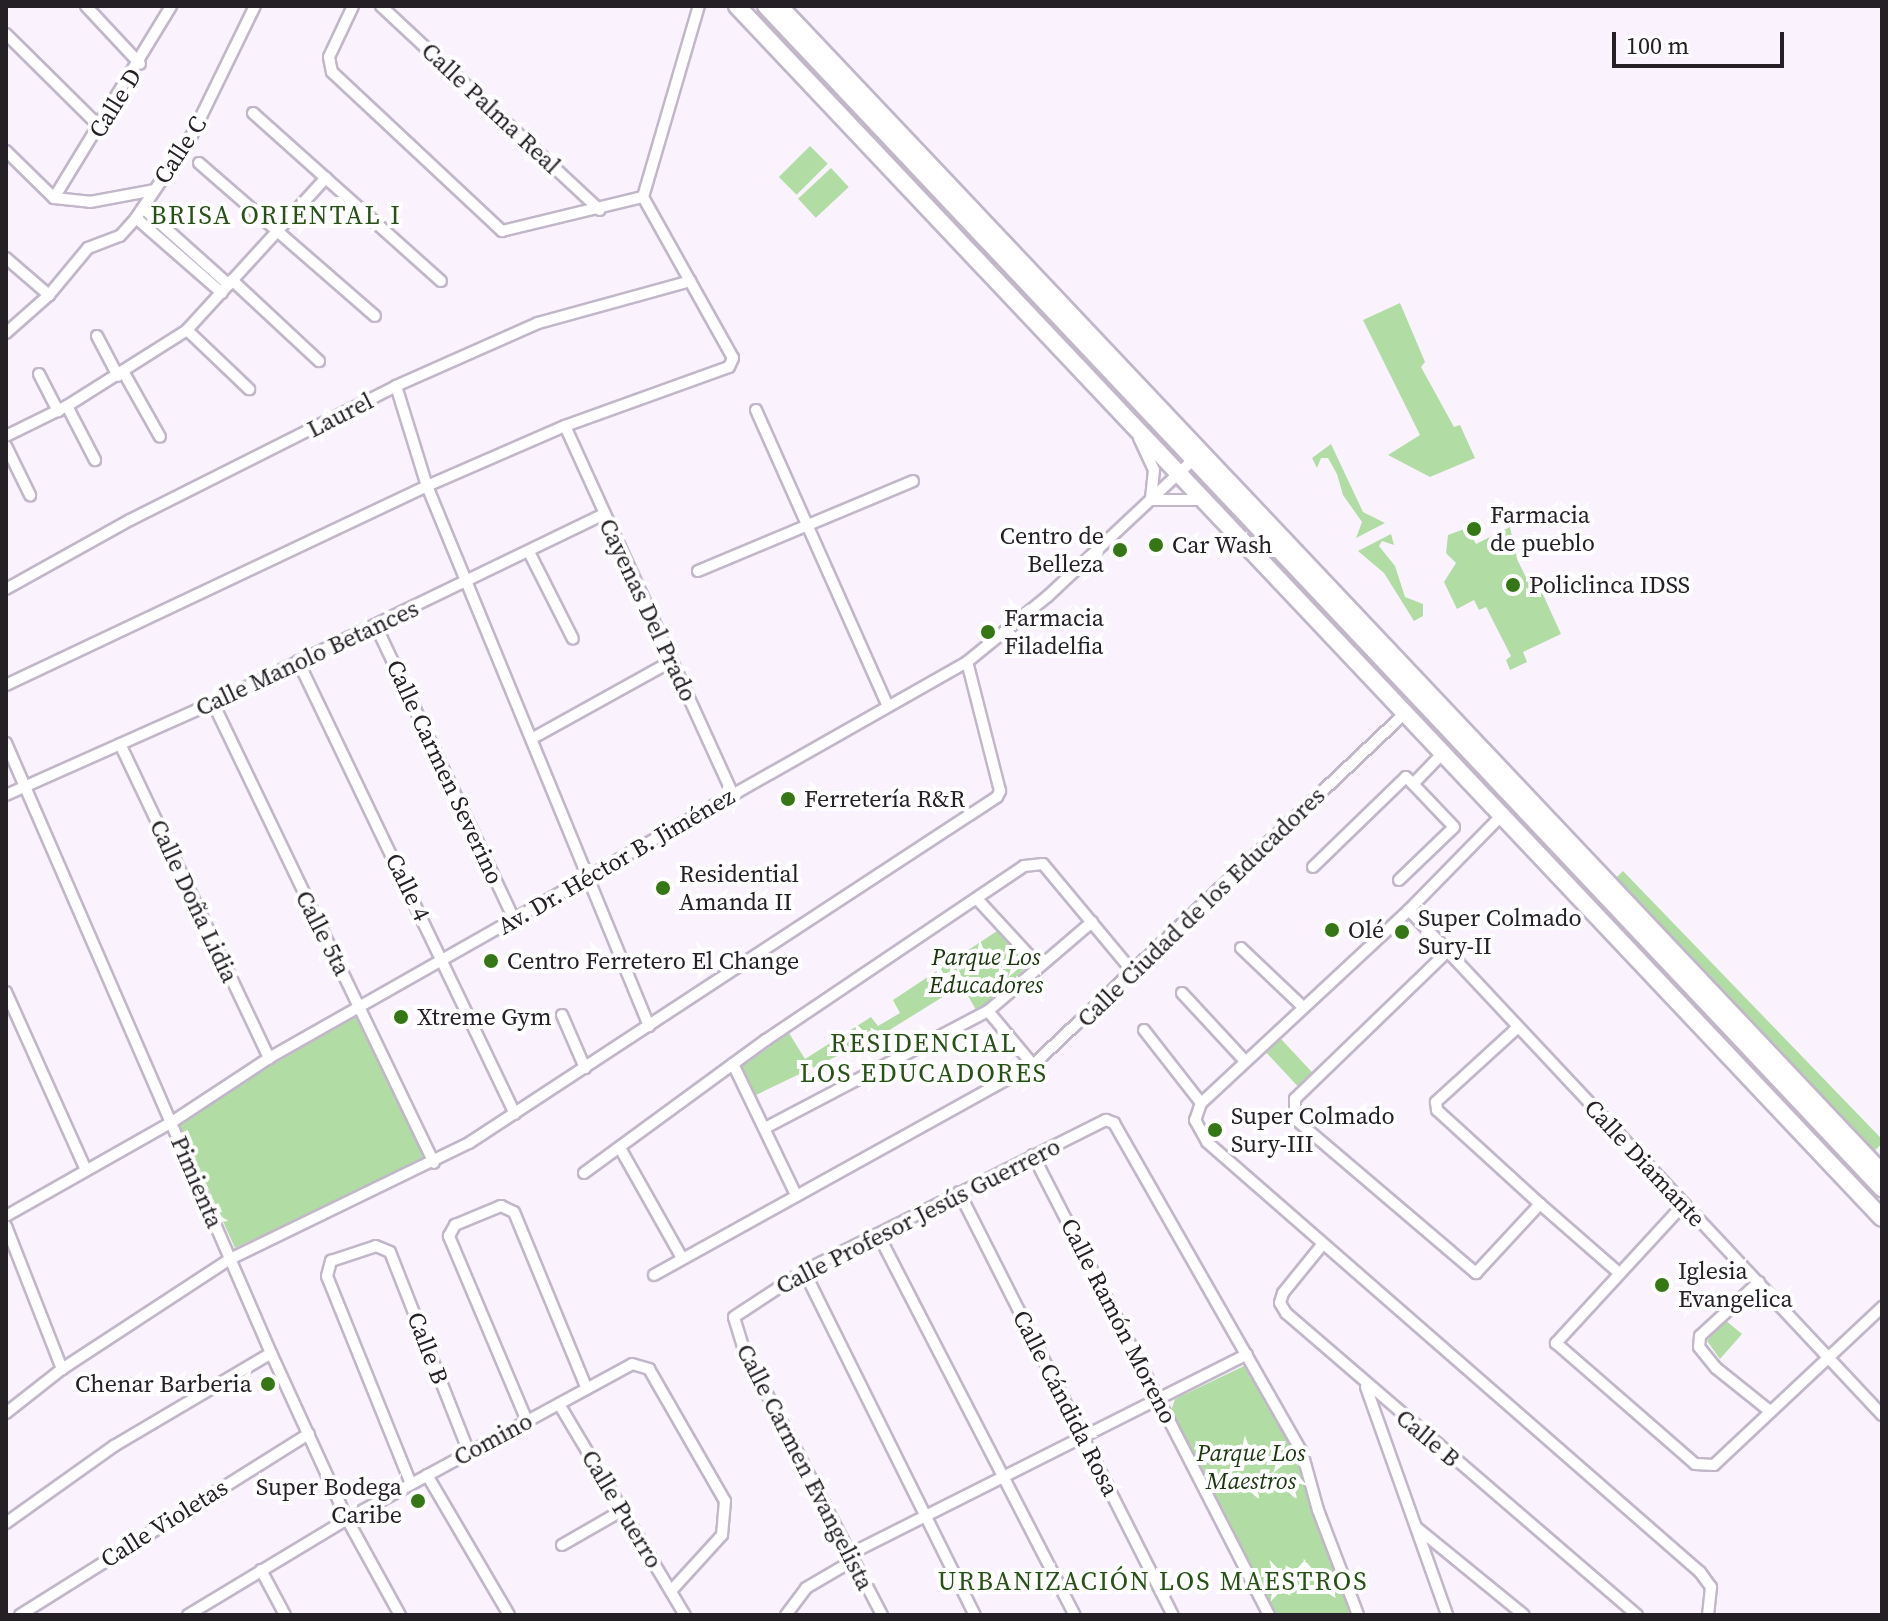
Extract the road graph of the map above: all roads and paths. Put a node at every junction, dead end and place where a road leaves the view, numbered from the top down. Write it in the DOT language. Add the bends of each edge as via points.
graph roads {
  1 [pos="86,6"];
  2 [pos="171,6"];
  3 [pos="255,6"];
  4 [pos="353,6"];
  5 [pos="381,6"];
  6 [pos="699,6"];
  7 [pos="737,6"];
  8 [pos="766,6"];
  9 [pos="782,6"];
  10 [pos="6,34"];
  11 [pos="140,64"];
  12 [pos="253,113"];
  13 [pos="100,127"];
  14 [pos="6,151"];
  15 [pos="199,163"];
  16 [pos="326,178"];
  17 [pos="154,190"];
  18 [pos="643,197"];
  19 [pos="54,198"];
  20 [pos="143,208"];
  21 [pos="600,210"];
  22 [pos="136,218"];
  23 [pos="277,231"];
  24 [pos="6,258"];
  25 [pos="441,281"];
  26 [pos="690,281"];
  27 [pos="228,286"];
  28 [pos="49,295"];
  29 [pos="375,316"];
  30 [pos="187,330"];
  31 [pos="6,333"];
  32 [pos="97,336"];
  33 [pos="319,361"];
  34 [pos="39,374"];
  35 [pos="121,374"];
  36 [pos="396,386"];
  37 [pos="249,389"];
  38 [pos="62,408"];
  39 [pos="756,410"];
  40 [pos="565,426"];
  41 [pos="1132,426"];
  42 [pos="6,436"];
  43 [pos="160,437"];
  44 [pos="6,446"];
  45 [pos="95,460"];
  46 [pos="1193,460"];
  47 [pos="1178,475"];
  48 [pos="913,481"];
  49 [pos="427,486"];
  50 [pos="30,495"];
  51 [pos="1151,500"];
  52 [pos="1202,501"];
  53 [pos="604,514"];
  54 [pos="805,525"];
  55 [pos="529,552"];
  56 [pos="698,571"];
  57 [pos="466,583"];
  58 [pos="6,589"];
  59 [pos="376,626"];
  60 [pos="573,639"];
  61 [pos="298,661"];
  62 [pos="670,662"];
  63 [pos="967,662"];
  64 [pos="6,685"];
  65 [pos="213,703"];
  66 [pos="888,706"];
  67 [pos="1404,714"];
  68 [pos="533,738"];
  69 [pos="6,743"];
  70 [pos="120,744"];
  71 [pos="1442,754"];
  72 [pos="1413,784"];
  73 [pos="25,787"];
  74 [pos="733,794"];
  75 [pos="6,795"];
  76 [pos="1501,816"];
  77 [pos="1313,867"];
  78 [pos="589,877"];
  79 [pos="1399,880"];
  80 [pos="978,900"];
  81 [pos="1409,910"];
  82 [pos="514,919"];
  83 [pos="1092,922"];
  84 [pos="1241,948"];
  85 [pos="1446,953"];
  86 [pos="444,959"];
  87 [pos="1039,966"];
  88 [pos="1133,972"];
  89 [pos="6,992"];
  90 [pos="1182,993"];
  91 [pos="1302,1006"];
  92 [pos="360,1007"];
  93 [pos="988,1011"];
  94 [pos="562,1015"];
  95 [pos="649,1026"];
  96 [pos="1517,1028"];
  97 [pos="1144,1030"];
  98 [pos="269,1058"];
  99 [pos="1244,1060"];
  100 [pos="733,1064"];
  101 [pos="1033,1065"];
  102 [pos="585,1068"];
  103 [pos="1201,1103"];
  104 [pos="515,1114"];
  105 [pos="172,1122"];
  106 [pos="765,1128"];
  107 [pos="620,1148"];
  108 [pos="1033,1155"];
  109 [pos="434,1163"];
  110 [pos="86,1170"];
  111 [pos="1882,1170"];
  112 [pos="584,1173"];
  113 [pos="1882,1188"];
  114 [pos="959,1192"];
  115 [pos="796,1195"];
  116 [pos="1540,1204"];
  117 [pos="1683,1205"];
  118 [pos="6,1216"];
  119 [pos="1882,1218"];
  120 [pos="6,1226"];
  121 [pos="878,1234"];
  122 [pos="1322,1245"];
  123 [pos="682,1258"];
  124 [pos="230,1259"];
  125 [pos="804,1271"];
  126 [pos="1618,1272"];
  127 [pos="654,1275"];
  128 [pos="1759,1282"];
  129 [pos="1882,1307"];
  130 [pos="734,1317"];
  131 [pos="271,1353"];
  132 [pos="1247,1354"];
  133 [pos="1829,1357"];
  134 [pos="62,1369"];
  135 [pos="1366,1386"];
  136 [pos="587,1389"];
  137 [pos="1159,1399"];
  138 [pos="559,1404"];
  139 [pos="1771,1412"];
  140 [pos="6,1413"];
  141 [pos="1882,1415"];
  142 [pos="527,1421"];
  143 [pos="309,1434"];
  144 [pos="1082,1435"];
  145 [pos="469,1453"];
  146 [pos="427,1475"];
  147 [pos="1004,1475"];
  148 [pos="411,1484"];
  149 [pos="623,1510"];
  150 [pos="347,1519"];
  151 [pos="926,1520"];
  152 [pos="6,1523"];
  153 [pos="1415,1526"];
  154 [pos="562,1545"];
  155 [pos="853,1556"];
  156 [pos="261,1570"];
  157 [pos="671,1591"];
  158 [pos="20,1615"];
  159 [pos="188,1615"];
  160 [pos="285,1615"];
  161 [pos="400,1615"];
  162 [pos="509,1615"];
  163 [pos="685,1615"];
  164 [pos="786,1615"];
  165 [pos="882,1615"];
  166 [pos="975,1615"];
  167 [pos="1075,1615"];
  168 [pos="1173,1615"];
  169 [pos="1269,1615"];
  170 [pos="1358,1615"];
  171 [pos="1447,1615"];
  172 [pos="1524,1615"];
  173 [pos="1637,1615"];
  174 [pos="1708,1615"];
  1 -- 11 [label="street"];
  2 -- 11 [label="street, Calle D"];
  3 -- 17 [label="street, Calle C" via="228,70"];
  4 -- 21 [label="street" via="329,57 332,72 508,233"];
  5 -- 21 [label="street, Calle Palma Real"];
  6 -- 18 [label="street"];
  7 -- 41 [label="main road"];
  8 -- 46 [label="main road"];
  9 -- 111 [label="street"];
  10 -- 13 [label="street"];
  11 -- 13 [label="street, Calle D"];
  12 -- 16 [label="street"];
  13 -- 19 [label="street, Calle D"];
  14 -- 19 [label="street"];
  15 -- 23 [label="street"];
  16 -- 23 [label="street"];
  16 -- 25 [label="street"];
  17 -- 19 [label="street" via="90,202"];
  17 -- 20 [label="street, Calle C"];
  18 -- 21 [label="street"];
  18 -- 26 [label="street"];
  20 -- 22 [label="street, Calle C"];
  20 -- 27 [label="street"];
  22 -- 27 [label="street"];
  22 -- 28 [label="street, Calle C" via="120,236 88,248"];
  23 -- 27 [label="street"];
  23 -- 29 [label="street"];
  24 -- 28 [label="street"];
  26 -- 36 [label="street, Laurel" via="538,323"];
  26 -- 40 [label="street" via="733,358 729,367"];
  27 -- 30 [label="street"];
  27 -- 33 [label="street"];
  28 -- 31 [label="street, Calle C"];
  30 -- 35 [label="street"];
  30 -- 37 [label="street"];
  32 -- 35 [label="street"];
  34 -- 38 [label="street"];
  35 -- 38 [label="street"];
  35 -- 43 [label="street"];
  36 -- 49 [label="street"];
  36 -- 58 [label="street, Laurel"];
  38 -- 42 [label="street"];
  38 -- 45 [label="street"];
  39 -- 54 [label="street"];
  40 -- 49 [label="street"];
  40 -- 53 [label="street, Cayenas Del Prado"];
  41 -- 47 [label="main road"];
  41 -- 51 [label="street" via="1154,470"];
  44 -- 50 [label="street"];
  46 -- 47 [label="street, Av. Dr. Héctor B. Jiménez"];
  46 -- 113 [label="main road"];
  47 -- 51 [label="street, Av. Dr. Héctor B. Jiménez"];
  47 -- 52 [label="main road"];
  48 -- 54 [label="street"];
  49 -- 57 [label="street"];
  49 -- 64 [label="street"];
  51 -- 52 [label="street"];
  51 -- 63 [label="street, Av. Dr. Héctor B. Jiménez"];
  52 -- 67 [label="main road"];
  53 -- 55 [label="street, Calle Manolo Betances"];
  53 -- 62 [label="street, Cayenas Del Prado"];
  54 -- 56 [label="street"];
  54 -- 66 [label="street"];
  55 -- 57 [label="street, Calle Manolo Betances"];
  55 -- 60 [label="street"];
  57 -- 59 [label="street, Calle Manolo Betances"];
  57 -- 68 [label="street"];
  59 -- 61 [label="street, Calle Manolo Betances"];
  59 -- 82 [label="street, Calle Carmen Severino"];
  61 -- 65 [label="street, Calle Manolo Betances"];
  61 -- 86 [label="street, Calle 4"];
  62 -- 68 [label="street"];
  62 -- 74 [label="street, Cayenas Del Prado"];
  63 -- 66 [label="street, Av. Dr. Héctor B. Jiménez"];
  63 -- 95 [label="street" via="999,794"];
  65 -- 70 [label="street, Calle Manolo Betances"];
  65 -- 92 [label="street, Calle 5ta"];
  66 -- 74 [label="street, Av. Dr. Héctor B. Jiménez"];
  67 -- 71 [label="main road"];
  67 -- 88 [label="street, Calle Ciudad de los Educadores"];
  68 -- 78 [label="street"];
  69 -- 73 [label="street, Pimienta"];
  70 -- 73 [label="street, Calle Manolo Betances"];
  70 -- 98 [label="street, Calle Doña Lidia"];
  71 -- 72 [label="street"];
  71 -- 76 [label="main road"];
  72 -- 77 [label="street" via="1406,777"];
  72 -- 79 [label="street" via="1454,827"];
  73 -- 75 [label="street, Calle Manolo Betances"];
  73 -- 105 [label="street, Pimienta"];
  74 -- 78 [label="street, Av. Dr. Héctor B. Jiménez"];
  76 -- 81 [label="street"];
  76 -- 119 [label="main road"];
  78 -- 82 [label="street, Av. Dr. Héctor B. Jiménez"];
  78 -- 95 [label="street"];
  80 -- 83 [label="street" via="1036,863 1043,864"];
  80 -- 87 [label="street"];
  80 -- 100 [label="street"];
  81 -- 85 [label="street, Calle Diamante"];
  81 -- 91 [label="street"];
  82 -- 86 [label="street, Av. Dr. Héctor B. Jiménez"];
  83 -- 87 [label="street"];
  83 -- 88 [label="street"];
  84 -- 91 [label="street"];
  85 -- 96 [label="street, Calle Diamante"];
  85 -- 116 [label="street" via="1295,1099 1295,1119 1476,1273"];
  86 -- 92 [label="street, Av. Dr. Héctor B. Jiménez"];
  86 -- 104 [label="street, Calle 4"];
  87 -- 93 [label="street"];
  88 -- 101 [label="street, Calle Ciudad de los Educadores"];
  89 -- 110 [label="street"];
  90 -- 99 [label="street"];
  91 -- 99 [label="street"];
  92 -- 98 [label="street, Av. Dr. Héctor B. Jiménez"];
  92 -- 109 [label="street, Calle 5ta"];
  93 -- 101 [label="street"];
  93 -- 106 [label="street"];
  94 -- 102 [label="street"];
  95 -- 102 [label="street"];
  96 -- 116 [label="street" via="1436,1102 1437,1110"];
  96 -- 117 [label="street, Calle Diamante"];
  97 -- 103 [label="street"];
  98 -- 105 [label="street, Av. Dr. Héctor B. Jiménez"];
  99 -- 103 [label="street"];
  100 -- 106 [label="street"];
  100 -- 107 [label="street"];
  101 -- 115 [label="street, Calle Ciudad de los Educadores"];
  102 -- 104 [label="street"];
  103 -- 122 [label="street" via="1195,1120 1199,1134"];
  104 -- 109 [label="street"];
  105 -- 110 [label="street, Av. Dr. Héctor B. Jiménez"];
  105 -- 124 [label="street, Pimienta"];
  106 -- 115 [label="street"];
  107 -- 112 [label="street"];
  107 -- 123 [label="street"];
  108 -- 114 [label="street, Calle Profesor Jesús Guerrero"];
  108 -- 132 [label="street, Calle Profesor Jesús Guerrero" via="1106,1120 1114,1123"];
  108 -- 137 [label="street, Calle Ramón Moreno"];
  109 -- 124 [label="street"];
  110 -- 118 [label="street, Av. Dr. Héctor B. Jiménez"];
  114 -- 121 [label="street, Calle Profesor Jesús Guerrero"];
  114 -- 144 [label="street, Calle Cándida Rosa"];
  115 -- 123 [label="street, Calle Ciudad de los Educadores"];
  116 -- 126 [label="street"];
  117 -- 126 [label="street"];
  117 -- 128 [label="street, Calle Diamante"];
  120 -- 134 [label="street"];
  121 -- 125 [label="street, Calle Profesor Jesús Guerrero"];
  121 -- 147 [label="street"];
  122 -- 135 [label="street, Calle B" via="1280,1303"];
  122 -- 174 [label="street" via="1700,1572 1711,1587"];
  123 -- 127 [label="street, Calle Ciudad de los Educadores"];
  124 -- 131 [label="street, Pimienta"];
  124 -- 134 [label="street"];
  125 -- 130 [label="street, Calle Profesor Jesús Guerrero"];
  125 -- 151 [label="street"];
  126 -- 139 [label="street" via="1558,1336 1562,1349 1703,1468 1714,1465"];
  128 -- 133 [label="street, Calle Diamante"];
  128 -- 139 [label="street" via="1700,1336 1699,1347 1716,1368"];
  129 -- 133 [label="street"];
  130 -- 155 [label="street, Calle Carmen Evangelista" via="744,1350"];
  131 -- 143 [label="street, Pimienta"];
  131 -- 152 [label="street" via="114,1446"];
  132 -- 137 [label="street"];
  132 -- 170 [label="street" via="1302,1452"];
  133 -- 139 [label="street"];
  133 -- 141 [label="street, Calle Diamante"];
  134 -- 140 [label="street"];
  135 -- 153 [label="street"];
  135 -- 173 [label="street, Calle B"];
  136 -- 138 [label="street, Comino"];
  136 -- 142 [label="street" via="514,1212 501,1206 455,1225 449,1236"];
  136 -- 157 [label="street, Comino" via="641,1365 649,1369 725,1501 722,1535"];
  137 -- 144 [label="street"];
  137 -- 169 [label="street, Calle Ramón Moreno"];
  138 -- 142 [label="street, Comino"];
  138 -- 149 [label="street, Calle Puerro"];
  142 -- 145 [label="street, Comino"];
  143 -- 150 [label="street, Pimienta"];
  143 -- 158 [label="street, Calle Violetas"];
  144 -- 147 [label="street"];
  144 -- 168 [label="street, Calle Cándida Rosa"];
  145 -- 146 [label="street, Comino"];
  145 -- 148 [label="street, Calle B" via="390,1252 383,1246 326,1267"];
  146 -- 148 [label="street, Comino"];
  146 -- 162 [label="street"];
  147 -- 151 [label="street"];
  147 -- 167 [label="street"];
  148 -- 150 [label="street, Comino"];
  149 -- 154 [label="street"];
  149 -- 157 [label="street, Calle Puerro"];
  150 -- 156 [label="street, Comino"];
  150 -- 161 [label="street, Pimienta"];
  151 -- 155 [label="street"];
  151 -- 166 [label="street"];
  153 -- 171 [label="street"];
  153 -- 172 [label="street"];
  155 -- 164 [label="street" via="806,1588"];
  155 -- 165 [label="street, Calle Carmen Evangelista"];
  156 -- 159 [label="street, Comino"];
  156 -- 160 [label="street"];
  157 -- 163 [label="street, Calle Puerro"];
}
